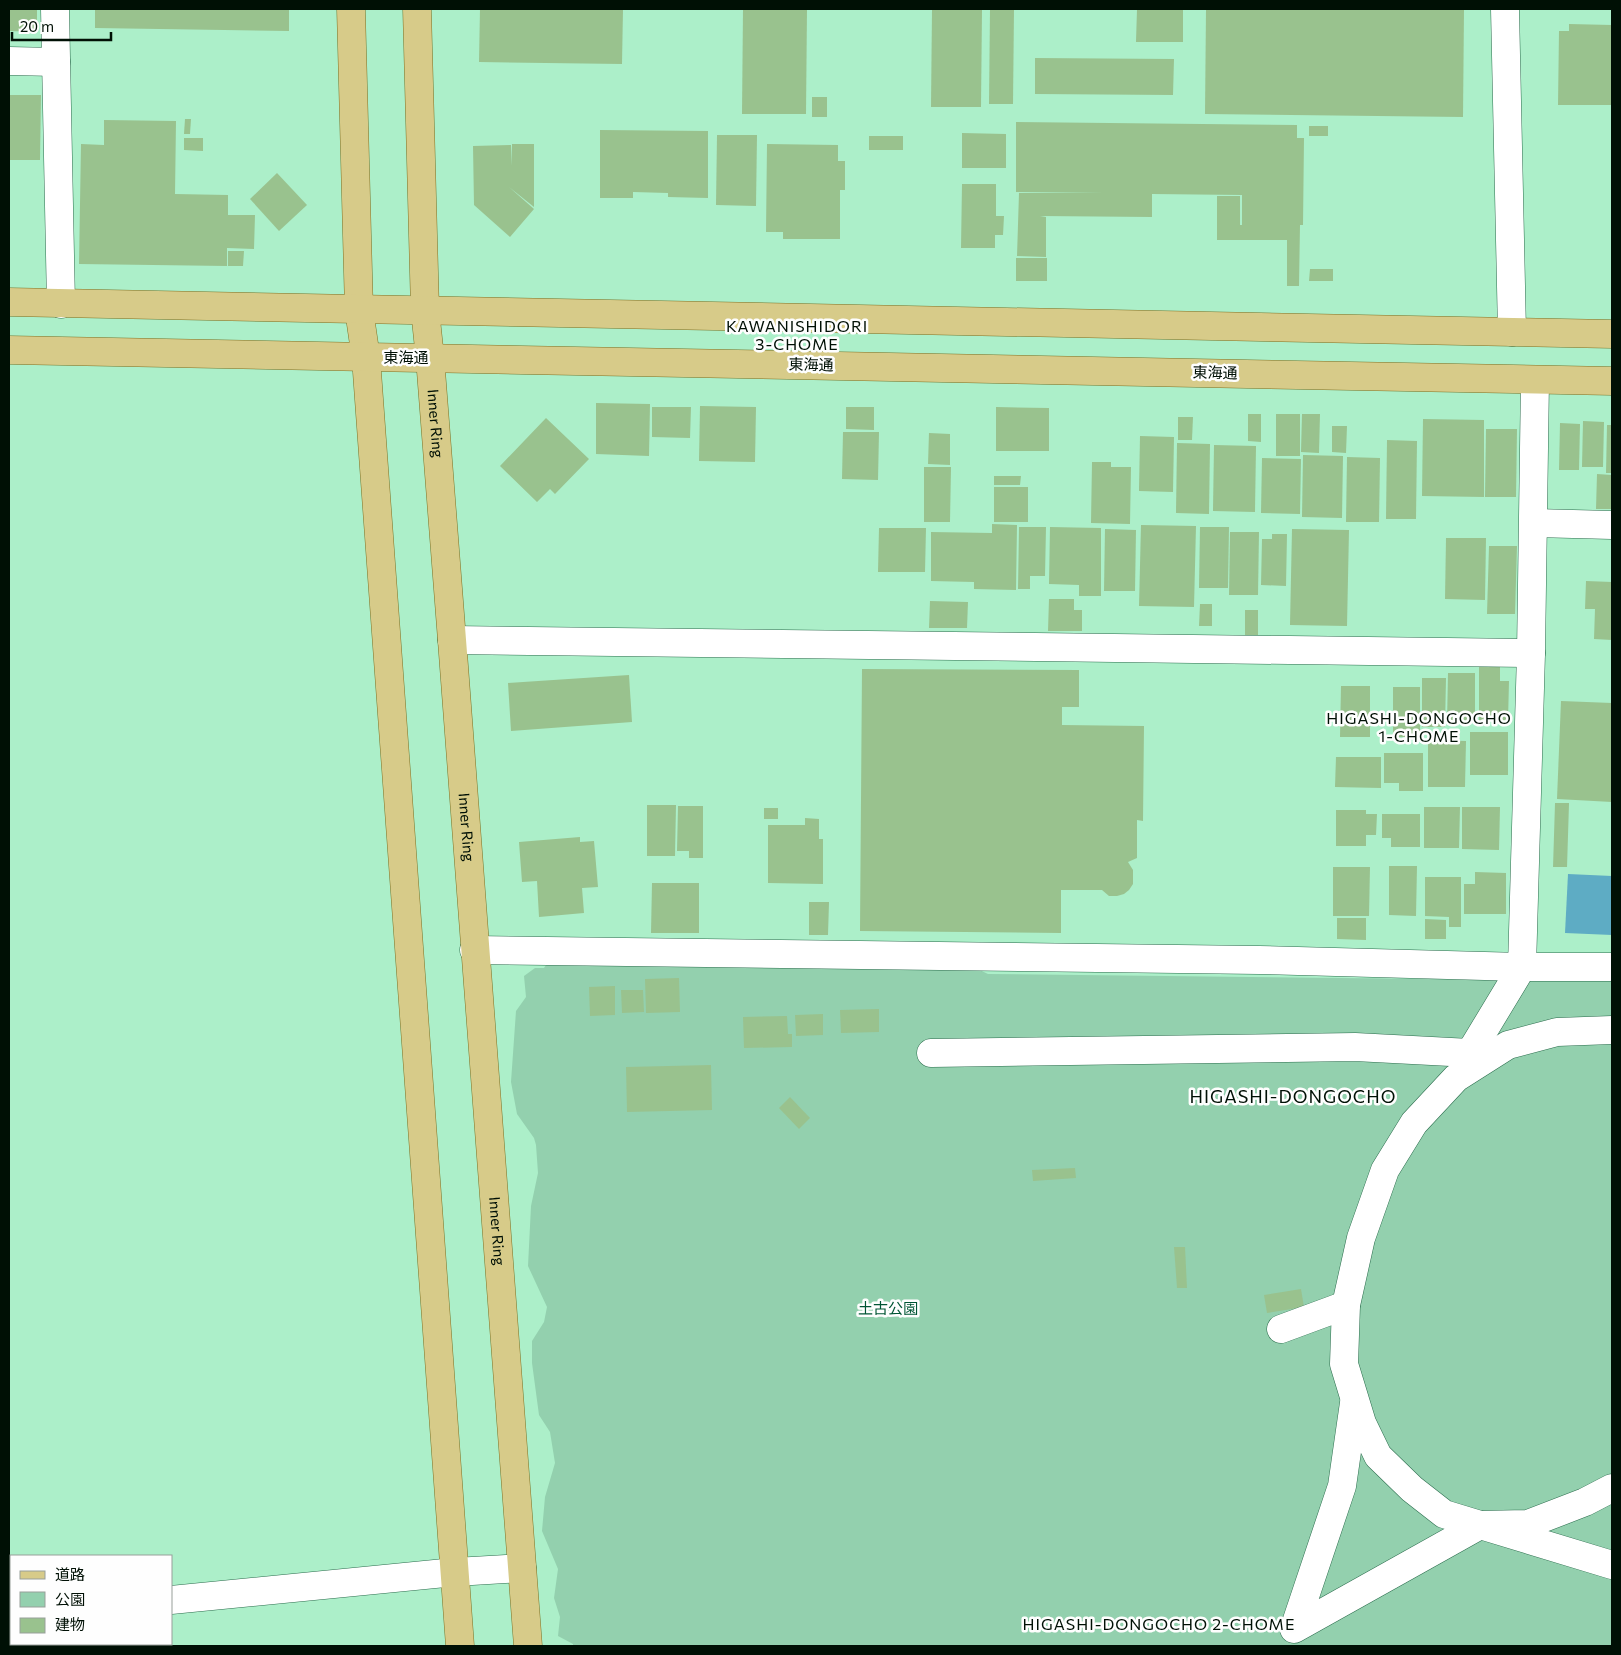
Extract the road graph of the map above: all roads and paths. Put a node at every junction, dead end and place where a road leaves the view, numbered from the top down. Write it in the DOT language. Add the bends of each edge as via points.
graph roads {
  1 [pos="55,9"];
  2 [pos="351,9"];
  3 [pos="418,9"];
  4 [pos="1504,9"];
  5 [pos="9,61"];
  6 [pos="56,62"];
  7 [pos="9,302"];
  8 [pos="61,304"];
  9 [pos="359,310"];
  10 [pos="425,310"];
  11 [pos="1512,332"];
  12 [pos="1612,334"];
  13 [pos="9,350"];
  14 [pos="366,358"];
  15 [pos="430,358"];
  16 [pos="1535,380"];
  17 [pos="1612,381"];
  18 [pos="1534,523"];
  19 [pos="1612,525"];
  20 [pos="452,640"];
  21 [pos="1531,653"];
  22 [pos="474,950"];
  23 [pos="1522,967"];
  24 [pos="1612,967"];
  25 [pos="1612,1030"];
  26 [pos="931,1053"];
  27 [pos="1473,1059"];
  28 [pos="1346,1305"];
  29 [pos="1280,1329"];
  30 [pos="1355,1399"];
  31 [pos="1612,1488"];
  32 [pos="1480,1525"];
  33 [pos="1612,1565"];
  34 [pos="522,1568"];
  35 [pos="455,1572"];
  36 [pos="172,1600"];
  37 [pos="460,1646"];
  38 [pos="528,1646"];
  1 -- 6 [label="street"];
  2 -- 9 [label="main road"];
  3 -- 10 [label="main road, Inner Ring"];
  4 -- 11 [label="street"];
  5 -- 6 [label="street"];
  6 -- 8 [label="street"];
  7 -- 8 [label="main road"];
  8 -- 9 [label="main road"];
  9 -- 10 [label="main road"];
  9 -- 14 [label="main road"];
  10 -- 11 [label="main road"];
  10 -- 15 [label="main road, Inner Ring"];
  11 -- 12 [label="main road"];
  13 -- 14 [label="main road, 東海通"];
  14 -- 15 [label="main road, 東海通"];
  14 -- 35 [label="main road"];
  15 -- 16 [label="main road, 東海通"];
  15 -- 20 [label="main road, Inner Ring"];
  16 -- 17 [label="main road, 東海通"];
  16 -- 18 [label="street"];
  18 -- 19 [label="street"];
  18 -- 21 [label="street"];
  20 -- 21 [label="street"];
  20 -- 22 [label="main road, Inner Ring"];
  21 -- 23 [label="street"];
  22 -- 23 [label="street" via="1259,960"];
  22 -- 34 [label="main road, Inner Ring"];
  23 -- 24 [label="street"];
  23 -- 27 [label="street"];
  25 -- 27 [label="street" via="1557,1032"];
  26 -- 27 [label="street" via="1355,1047"];
  27 -- 28 [label="street" via="1414,1123 1385,1170 1361,1238"];
  28 -- 29 [label="street"];
  28 -- 30 [label="street" via="1344,1364"];
  30 -- 32 [label="street" via="1378,1456 1444,1514"];
  30 -- 32 [label="street" via="1342,1486 1294,1629"];
  31 -- 32 [label="street" via="1528,1524"];
  32 -- 33 [label="street"];
  34 -- 35 [label="street"];
  34 -- 38 [label="main road, Inner Ring"];
  35 -- 36 [label="street"];
  35 -- 37 [label="main road"];
}
